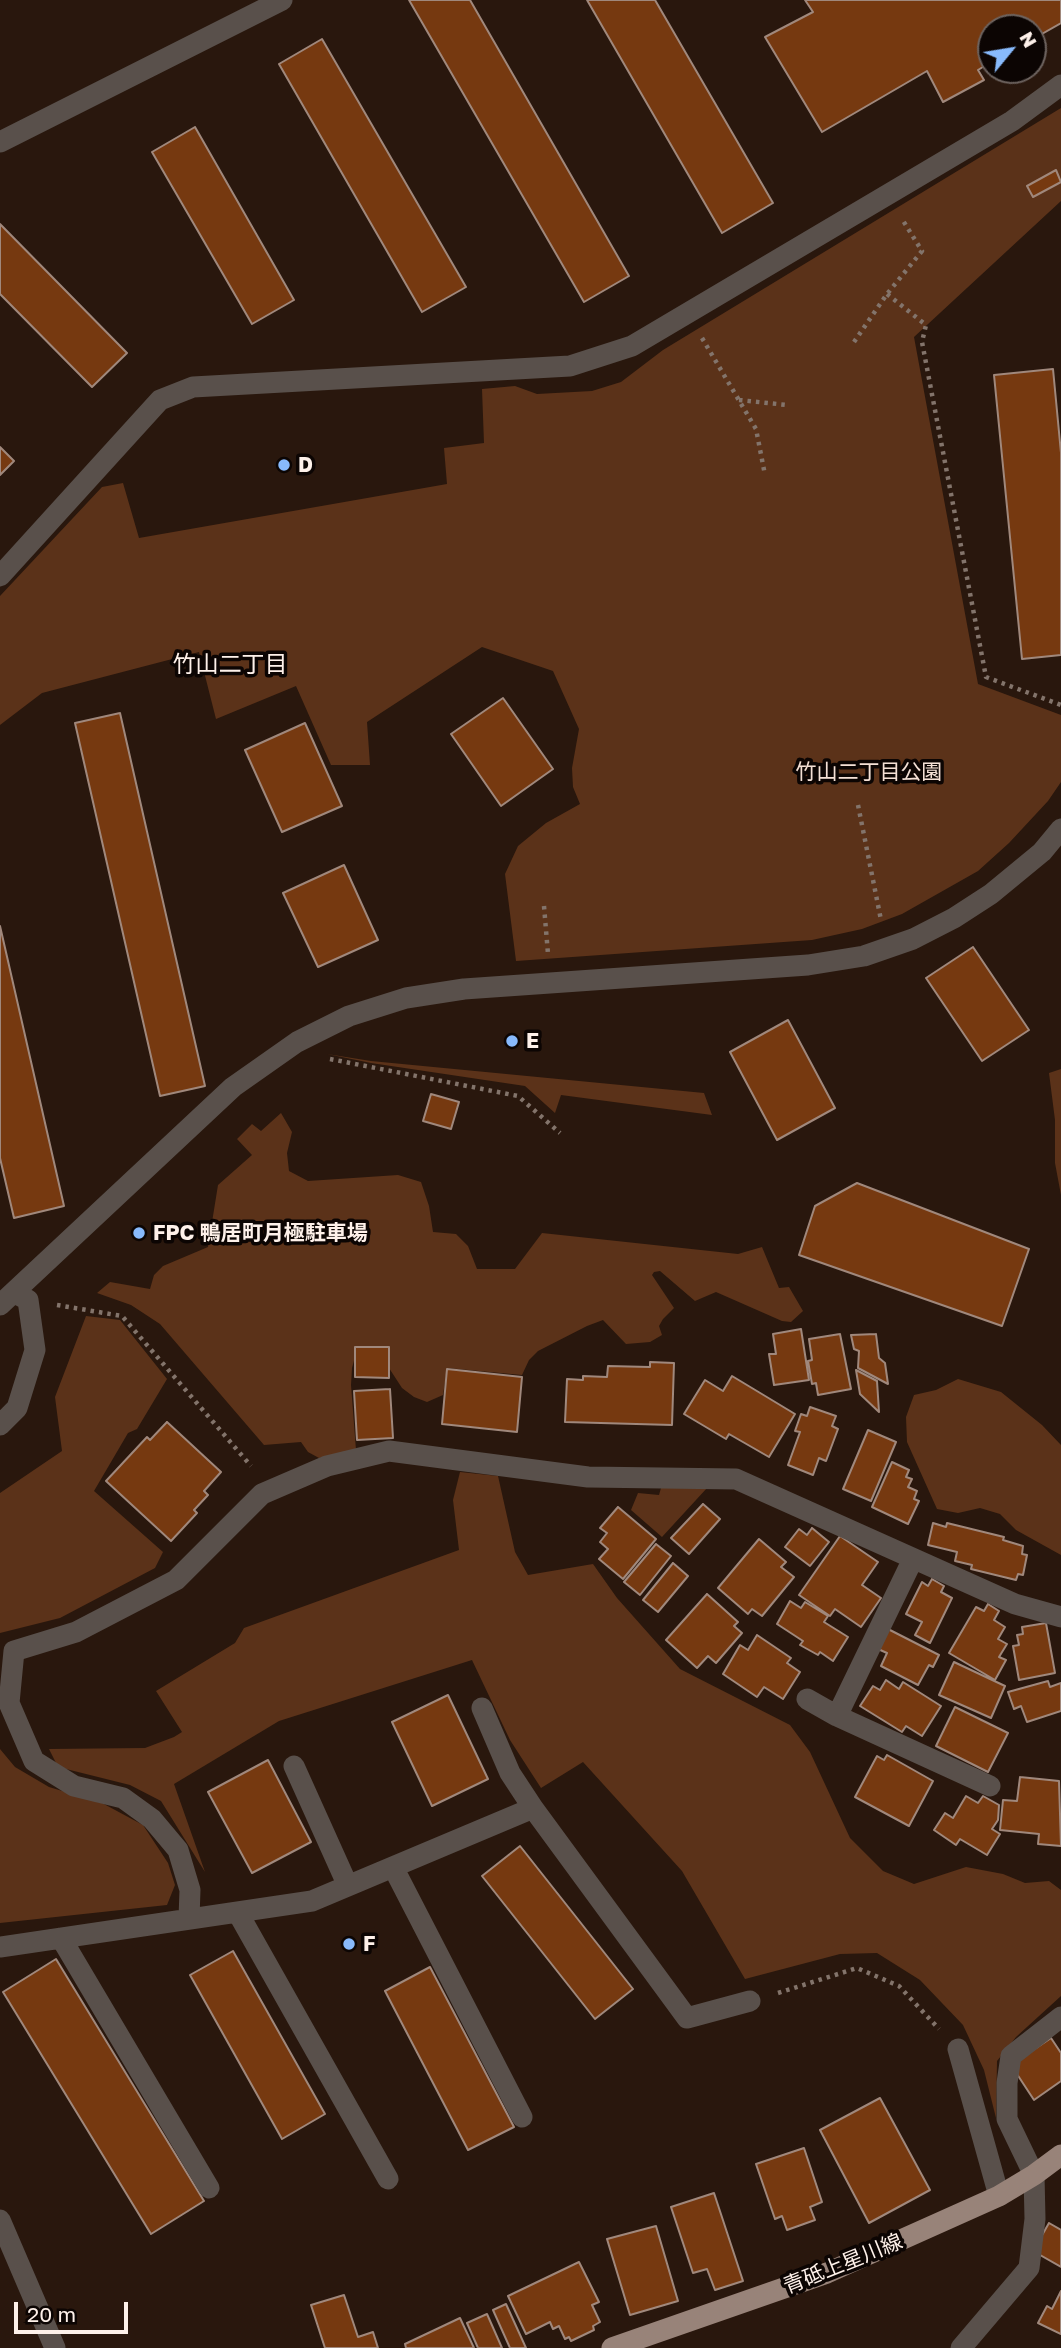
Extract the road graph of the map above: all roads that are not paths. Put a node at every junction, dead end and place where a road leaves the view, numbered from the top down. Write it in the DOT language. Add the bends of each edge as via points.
graph roads {
  1 [pos="282,0"];
  2 [pos="1061,85"];
  3 [pos="0,142"];
  4 [pos="0,576"];
  5 [pos="1061,829"];
  6 [pos="8,1299"];
  7 [pos="0,1425"];
  8 [pos="914,1559"];
  9 [pos="1061,1617"];
  10 [pos="807,1699"];
  11 [pos="482,1708"];
  12 [pos="837,1716"];
  13 [pos="294,1766"];
  14 [pos="990,1786"];
  15 [pos="533,1808"];
  16 [pos="393,1867"];
  17 [pos="348,1886"];
  18 [pos="238,1913"];
  19 [pos="189,1918"];
  20 [pos="61,1938"];
  21 [pos="0,1947"];
  22 [pos="750,2001"];
  23 [pos="1061,2017"];
  24 [pos="958,2049"];
  25 [pos="522,2117"];
  26 [pos="1061,2155"];
  27 [pos="1034,2175"];
  28 [pos="388,2179"];
  29 [pos="209,2189"];
  30 [pos="999,2196"];
  31 [pos="0,2220"];
  32 [pos="55,2348"];
  33 [pos="612,2348"];
  34 [pos="961,2348"];
  1 -- 3 [label="street"];
  2 -- 4 [label="street" via="1012,121 632,346 570,366 193,387 160,400"];
  5 -- 6 [label="street" via="1042,852 954,918 864,956 808,965 464,989 406,998 349,1016 284,1050 233,1087"];
  6 -- 7 [label="street" via="28,1300 35,1350 17,1408"];
  8 -- 9 [label="street" via="1015,1604"];
  8 -- 12 [label="street"];
  8 -- 19 [label="street" via="736,1479 588,1478 389,1451 327,1466 262,1494 176,1580 76,1632 14,1651 9,1703 34,1760 74,1786 123,1798 152,1819 178,1850 190,1890"];
  10 -- 12 [label="street"];
  11 -- 15 [label="street" via="510,1773"];
  12 -- 14 [label="street"];
  13 -- 17 [label="street"];
  15 -- 16 [label="street"];
  15 -- 22 [label="street" via="687,2018"];
  16 -- 17 [label="street"];
  16 -- 25 [label="street"];
  17 -- 18 [label="street" via="312,1901"];
  18 -- 19 [label="street"];
  18 -- 28 [label="street"];
  19 -- 20 [label="street"];
  20 -- 21 [label="street"];
  20 -- 29 [label="street"];
  23 -- 27 [label="street" via="1011,2056 1007,2119"];
  24 -- 30 [label="street"];
  26 -- 27 [label="main road, 青砥上星川線"];
  27 -- 30 [label="main road, 青砥上星川線"];
  27 -- 34 [label="street" via="1029,2268"];
  30 -- 33 [label="main road, 青砥上星川線" via="827,2273"];
  31 -- 32 [label="street"];
}
